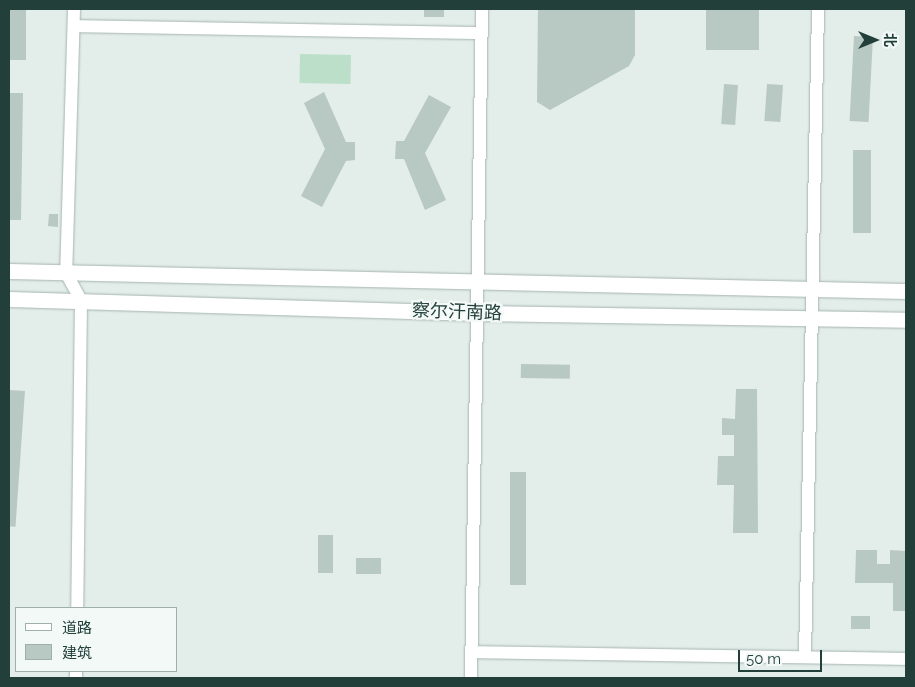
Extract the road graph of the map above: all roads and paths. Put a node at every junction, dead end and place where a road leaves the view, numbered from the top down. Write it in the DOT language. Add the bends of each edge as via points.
graph roads {
  1 [pos="74,9"];
  2 [pos="482,9"];
  3 [pos="818,9"];
  4 [pos="74,26"];
  5 [pos="482,33"];
  6 [pos="9,271"];
  7 [pos="66,273"];
  8 [pos="478,283"];
  9 [pos="812,289"];
  10 [pos="906,291"];
  11 [pos="9,299"];
  12 [pos="81,300"];
  13 [pos="477,313"];
  14 [pos="812,319"];
  15 [pos="906,320"];
  16 [pos="77,607"];
  17 [pos="471,652"];
  18 [pos="805,657"];
  19 [pos="906,659"];
  20 [pos="470,678"];
  1 -- 4 [label="street"];
  2 -- 5 [label="street"];
  3 -- 9 [label="street"];
  4 -- 5 [label="street"];
  4 -- 7 [label="street"];
  5 -- 8 [label="street"];
  6 -- 7 [label="main road, 察尔汗南路"];
  7 -- 8 [label="main road, 察尔汗南路"];
  7 -- 12 [label="street"];
  8 -- 9 [label="main road, 察尔汗南路"];
  8 -- 13 [label="street"];
  9 -- 10 [label="main road, 察尔汗南路"];
  9 -- 14 [label="street"];
  11 -- 12 [label="main road, 察尔汗南路"];
  12 -- 13 [label="main road, 察尔汗南路"];
  12 -- 16 [label="street"];
  13 -- 14 [label="main road, 察尔汗南路"];
  13 -- 17 [label="street"];
  14 -- 15 [label="main road, 察尔汗南路"];
  14 -- 18 [label="street"];
  17 -- 18 [label="street"];
  17 -- 20 [label="street"];
  18 -- 19 [label="street"];
}
